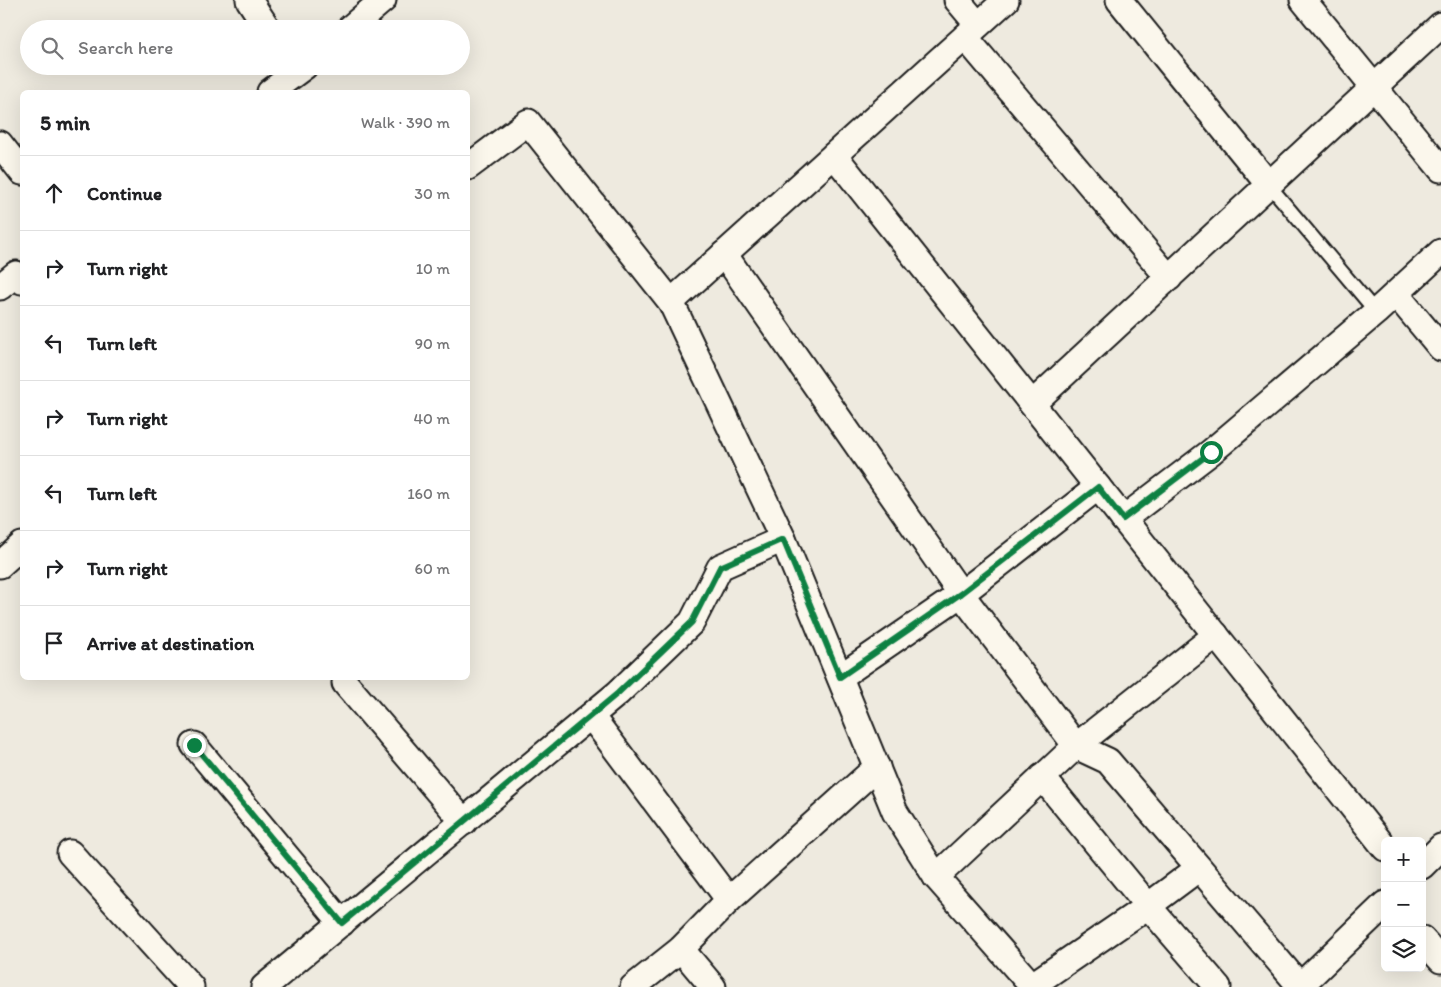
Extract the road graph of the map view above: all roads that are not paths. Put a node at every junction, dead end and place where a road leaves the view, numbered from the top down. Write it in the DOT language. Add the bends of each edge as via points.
graph roads {
  1 [pos="249,0"];
  2 [pos="382,0"];
  3 [pos="957,0"];
  4 [pos="1006,0"];
  5 [pos="1119,0"];
  6 [pos="1303,0"];
  7 [pos="262,20"];
  8 [pos="359,20"];
  9 [pos="1441,25"];
  10 [pos="972,31"];
  11 [pos="291,75"];
  12 [pos="1375,88"];
  13 [pos="272,90"];
  14 [pos="0,144"];
  15 [pos="834,155"];
  16 [pos="470,166"];
  17 [pos="20,169"];
  18 [pos="1441,169"];
  19 [pos="1269,185"];
  20 [pos="1441,252"];
  21 [pos="724,254"];
  22 [pos="1169,278"];
  23 [pos="1396,294"];
  24 [pos="670,302"];
  25 [pos="1376,312"];
  26 [pos="1441,348"];
  27 [pos="1032,404"];
  28 [pos="1098,487"];
  29 [pos="1123,519"];
  30 [pos="783,539"];
  31 [pos="20,547"];
  32 [pos="0,565"];
  33 [pos="960,594"];
  34 [pos="1216,635"];
  35 [pos="840,677"];
  36 [pos="345,683"];
  37 [pos="591,716"];
  38 [pos="194,745"];
  39 [pos="1076,746"];
  40 [pos="877,767"];
  41 [pos="1042,777"];
  42 [pos="464,822"];
  43 [pos="1381,843"];
  44 [pos="1441,848"];
  45 [pos="70,853"];
  46 [pos="1426,862"];
  47 [pos="1199,868"];
  48 [pos="936,877"];
  49 [pos="729,900"];
  50 [pos="1148,906"];
  51 [pos="1381,908"];
  52 [pos="342,923"];
  53 [pos="1426,943"];
  54 [pos="681,949"];
  55 [pos="1441,960"];
  56 [pos="1032,986"];
  57 [pos="191,987"];
  58 [pos="264,987"];
  59 [pos="633,987"];
  60 [pos="713,987"];
  61 [pos="1218,987"];
  62 [pos="1299,987"];
  1 -- 7 [label="street"];
  2 -- 8 [label="street"];
  3 -- 10 [label="street"];
  4 -- 10 [label="street"];
  5 -- 19 [label="street"];
  6 -- 12 [label="street"];
  9 -- 12 [label="street"];
  10 -- 15 [label="street"];
  10 -- 22 [label="street"];
  11 -- 13 [label="street"];
  12 -- 18 [label="street"];
  12 -- 19 [label="street"];
  14 -- 17 [label="street"];
  15 -- 21 [label="street"];
  15 -- 27 [label="street"];
  16 -- 24 [label="street" via="528,122"];
  19 -- 22 [label="street"];
  19 -- 25 [label="lane"];
  20 -- 23 [label="street"];
  21 -- 24 [label="street"];
  21 -- 33 [label="street"];
  22 -- 27 [label="street"];
  23 -- 25 [label="street"];
  23 -- 26 [label="street"];
  24 -- 30 [label="street"];
  25 -- 29 [label="street" via="1211,452"];
  27 -- 28 [label="street"];
  28 -- 29 [label="street"];
  28 -- 33 [label="street"];
  29 -- 34 [label="street"];
  30 -- 35 [label="street"];
  30 -- 37 [label="street" via="720,567 692,622"];
  31 -- 32 [label="street"];
  33 -- 35 [label="street"];
  33 -- 39 [label="street"];
  34 -- 39 [label="street"];
  34 -- 43 [label="street"];
  35 -- 40 [label="street"];
  36 -- 42 [label="street"];
  37 -- 42 [label="street"];
  37 -- 49 [label="street"];
  38 -- 52 [label="street"];
  39 -- 41 [label="street"];
  39 -- 47 [label="street" via="1108,761"];
  40 -- 48 [label="street" via="895,812"];
  40 -- 49 [label="street"];
  41 -- 48 [label="street"];
  41 -- 50 [label="street"];
  42 -- 52 [label="street"];
  44 -- 46 [label="street"];
  45 -- 57 [label="street"];
  47 -- 50 [label="street"];
  47 -- 62 [label="street"];
  48 -- 56 [label="street"];
  49 -- 54 [label="street"];
  50 -- 56 [label="street"];
  50 -- 61 [label="street"];
  51 -- 62 [label="street"];
  52 -- 58 [label="street"];
  53 -- 55 [label="street"];
  54 -- 59 [label="street"];
  54 -- 60 [label="street"];
}
